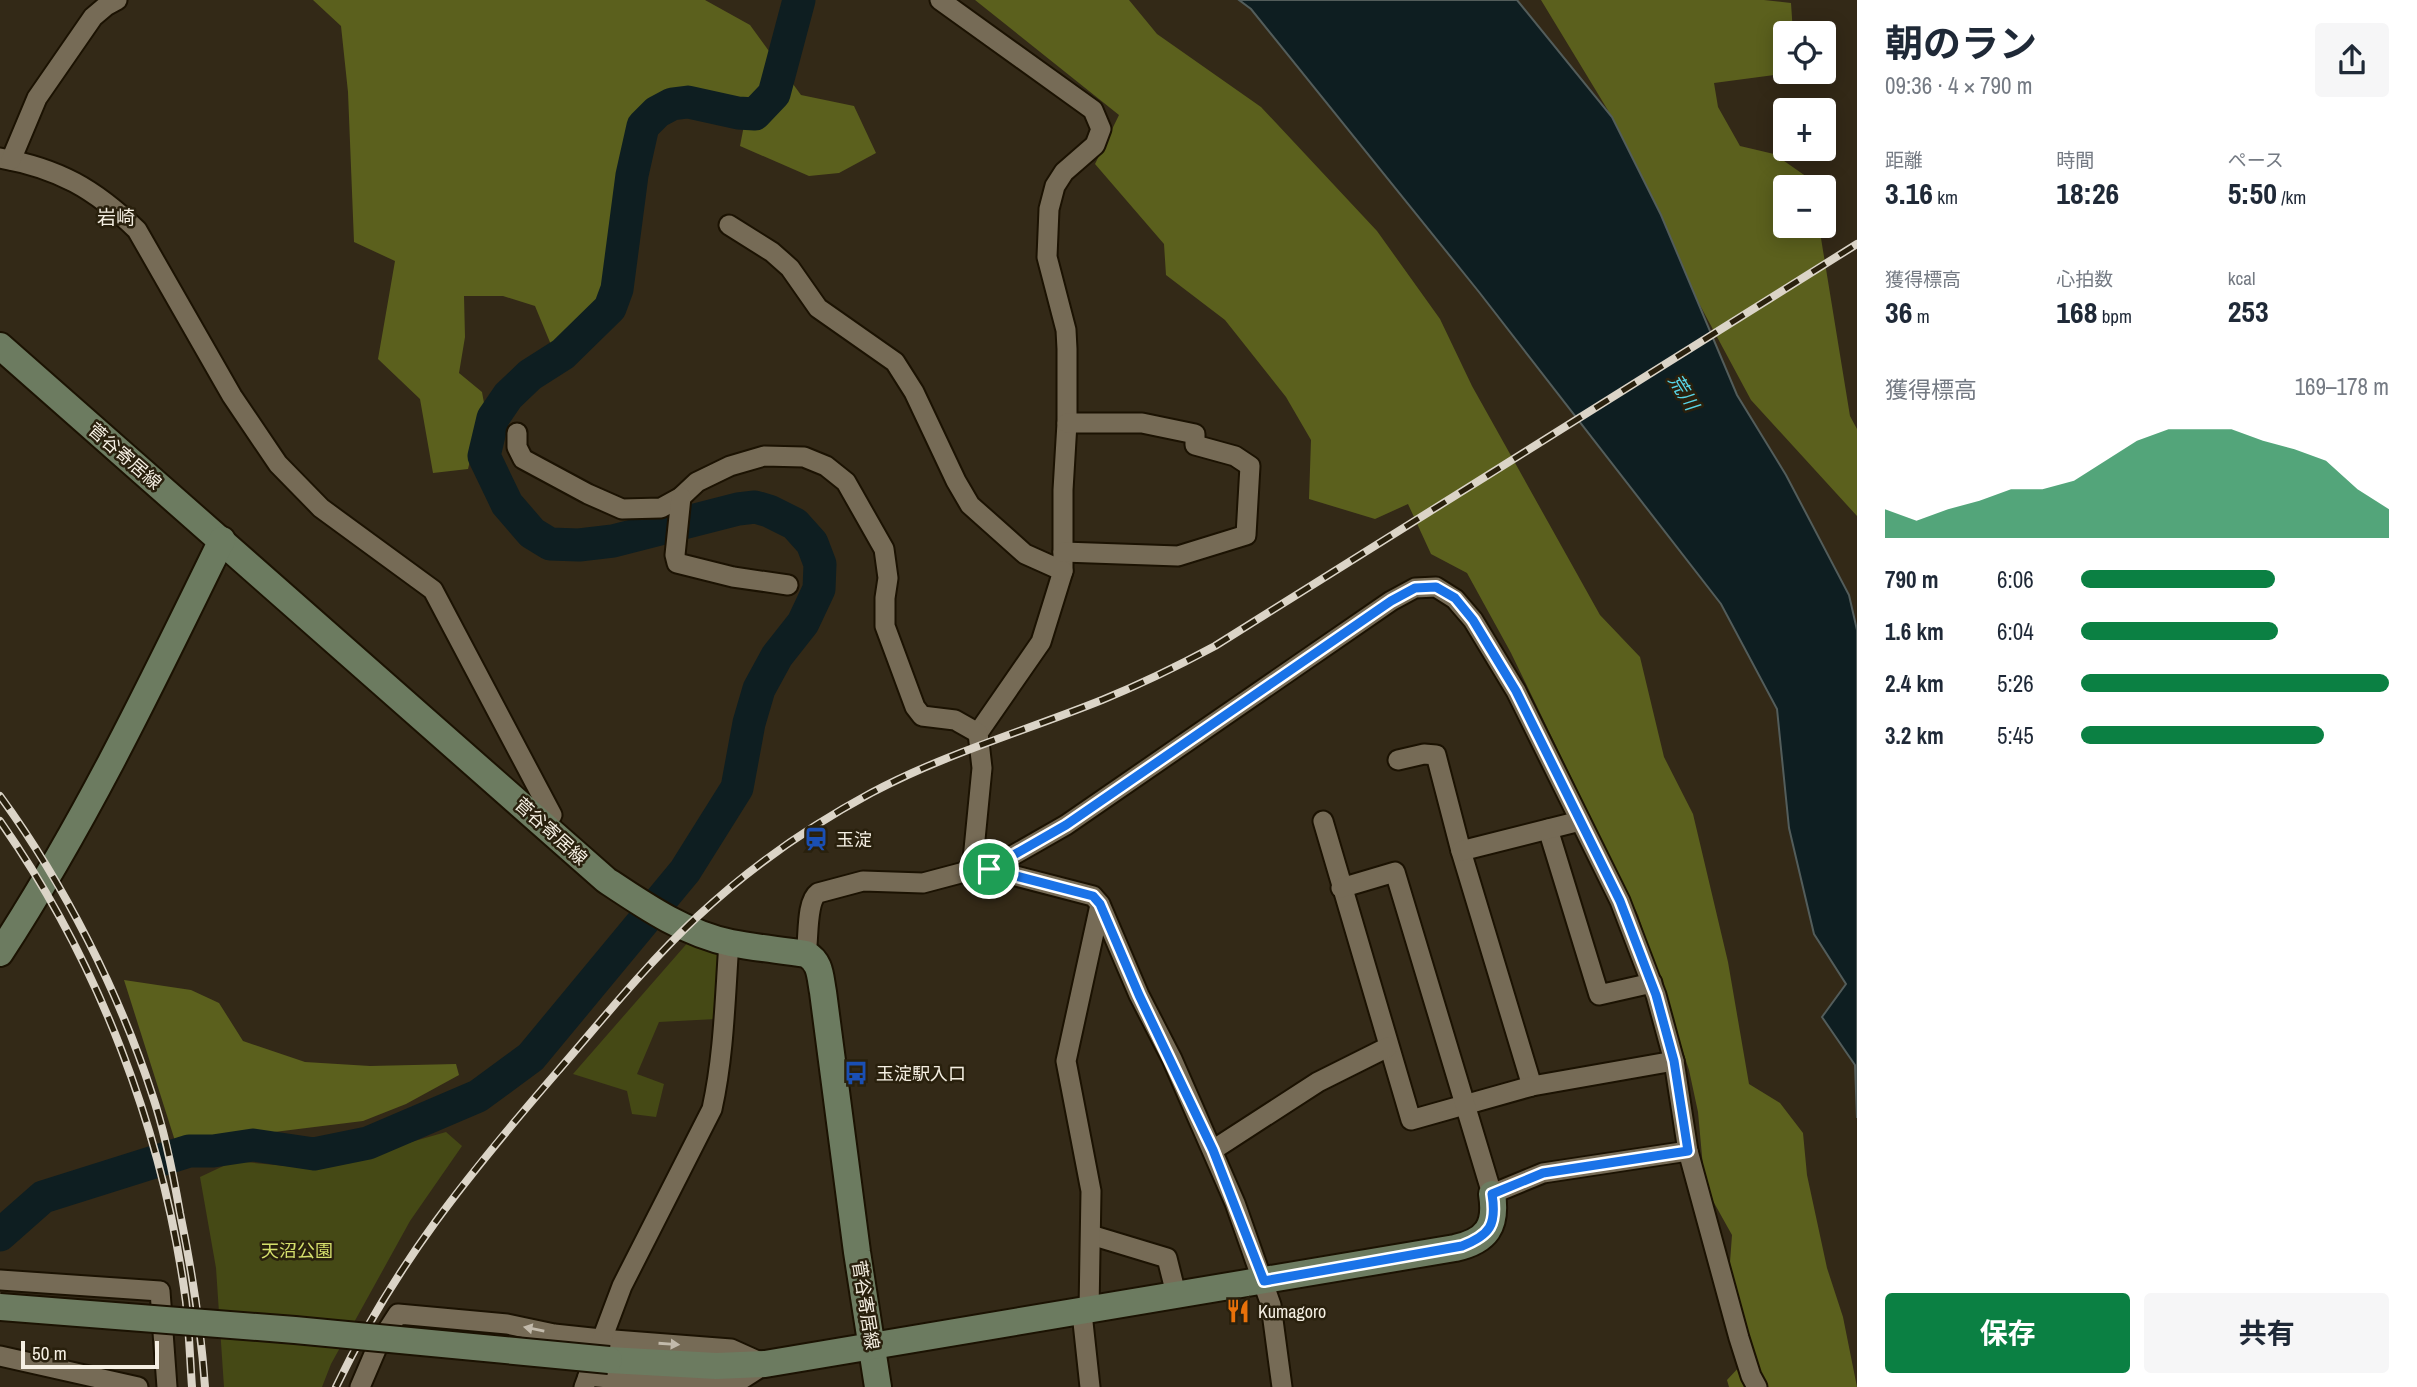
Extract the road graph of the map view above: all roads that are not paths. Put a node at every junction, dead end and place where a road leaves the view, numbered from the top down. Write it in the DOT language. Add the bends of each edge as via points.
graph roads {
  1 [pos="117,0"];
  2 [pos="940,0"];
  3 [pos="6,159"];
  4 [pos="729,225"];
  5 [pos="0,346"];
  6 [pos="1067,423"];
  7 [pos="517,433"];
  8 [pos="681,504"];
  9 [pos="222,540"];
  10 [pos="1063,562"];
  11 [pos="788,585"];
  12 [pos="978,733"];
  13 [pos="1398,760"];
  14 [pos="1323,821"];
  15 [pos="1580,821"];
  16 [pos="542,823"];
  17 [pos="1548,829"];
  18 [pos="1461,851"];
  19 [pos="980,869"];
  20 [pos="1341,888"];
  21 [pos="1100,904"];
  22 [pos="729,942"];
  23 [pos="0,953"];
  24 [pos="806,954"];
  25 [pos="1652,983"];
  26 [pos="1388,1047"];
  27 [pos="1674,1061"];
  28 [pos="1532,1086"];
  29 [pos="1464,1105"];
  30 [pos="1213,1150"];
  31 [pos="1688,1151"];
  32 [pos="1492,1194"];
  33 [pos="1091,1235"];
  34 [pos="0,1280"];
  35 [pos="1264,1281"];
  36 [pos="1176,1294"];
  37 [pos="0,1307"];
  38 [pos="1086,1312"];
  39 [pos="873,1346"];
  40 [pos="605,1350"];
  41 [pos="0,1356"];
  42 [pos="765,1364"];
  43 [pos="586,1382"];
  44 [pos="138,1387"];
  45 [pos="167,1387"];
  46 [pos="360,1387"];
  47 [pos="878,1387"];
  48 [pos="1090,1387"];
  49 [pos="1282,1387"];
  50 [pos="1757,1387"];
  1 -- 3 [label="street" via="93,17 37,98"];
  2 -- 6 [label="street" via="1093,110 1101,129 1095,145 1064,172 1049,209 1047,257 1066,330"];
  3 -- 16 [label="street" via="75,181 137,230 232,396 278,464 321,508 433,590 552,815"];
  4 -- 10 [label="street" via="790,268 818,308 895,362 970,505 1025,554"];
  5 -- 9 [label="street, 菅谷寄居線"];
  6 -- 10 [label="street"];
  6 -- 10 [label="street" via="1142,423 1195,434 1195,446 1236,456 1251,466 1246,535 1178,556"];
  7 -- 8 [label="street" via="523,459 622,509"];
  8 -- 11 [label="street" via="677,563"];
  8 -- 12 [label="street" via="697,482 764,456 804,457 827,466 846,482 884,549 888,578 885,626 915,707 922,716 955,720"];
  9 -- 16 [label="street, 菅谷寄居線"];
  9 -- 23 [label="street" via="110,767"];
  10 -- 12 [label="street" via="1041,642"];
  12 -- 19 [label="street"];
  13 -- 18 [label="street" via="1436,755"];
  14 -- 20 [label="street"];
  15 -- 17 [label="street"];
  15 -- 19 [label="street" via="1516,691 1473,620 1455,598 1436,587 1415,588 1066,825"];
  15 -- 25 [label="street" via="1620,901"];
  16 -- 22 [label="street, 菅谷寄居線" via="606,880 645,907"];
  17 -- 18 [label="street"];
  17 -- 25 [label="street" via="1599,995"];
  18 -- 28 [label="street"];
  19 -- 21 [label="street" via="1093,896"];
  19 -- 24 [label="street" via="923,883 863,881 818,892 811,900"];
  20 -- 26 [label="street"];
  20 -- 29 [label="street" via="1395,872"];
  21 -- 30 [label="street"];
  21 -- 33 [label="street" via="1066,1061 1091,1191"];
  22 -- 24 [label="street, 菅谷寄居線"];
  22 -- 40 [label="street" via="712,1109 622,1286"];
  24 -- 39 [label="street, 菅谷寄居線" via="818,966 823,992"];
  25 -- 27 [label="street"];
  26 -- 29 [label="street" via="1411,1120"];
  26 -- 30 [label="street" via="1318,1083"];
  27 -- 28 [label="street"];
  27 -- 31 [label="street"];
  28 -- 29 [label="street"];
  29 -- 32 [label="street"];
  30 -- 35 [label="street"];
  31 -- 32 [label="street" via="1543,1173"];
  31 -- 50 [label="street" via="1739,1338"];
  32 -- 35 [label="street" via="1490,1229 1482,1238 1462,1246"];
  33 -- 36 [label="street" via="1167,1258"];
  33 -- 38 [label="street"];
  34 -- 45 [label="street" via="160,1291"];
  35 -- 36 [label="street"];
  35 -- 49 [label="street" via="1272,1305"];
  36 -- 38 [label="street"];
  37 -- 40 [label="street, bridge"];
  38 -- 39 [label="street"];
  38 -- 48 [label="street"];
  39 -- 42 [label="street"];
  39 -- 47 [label="street, 菅谷寄居線"];
  40 -- 42 [label="street" via="716,1366"];
  40 -- 43 [label="street"];
  40 -- 46 [label="street, one-way" via="507,1324 398,1314"];
  41 -- 44 [label="street"];
  42 -- 43 [label="street" via="739,1381"];
}
